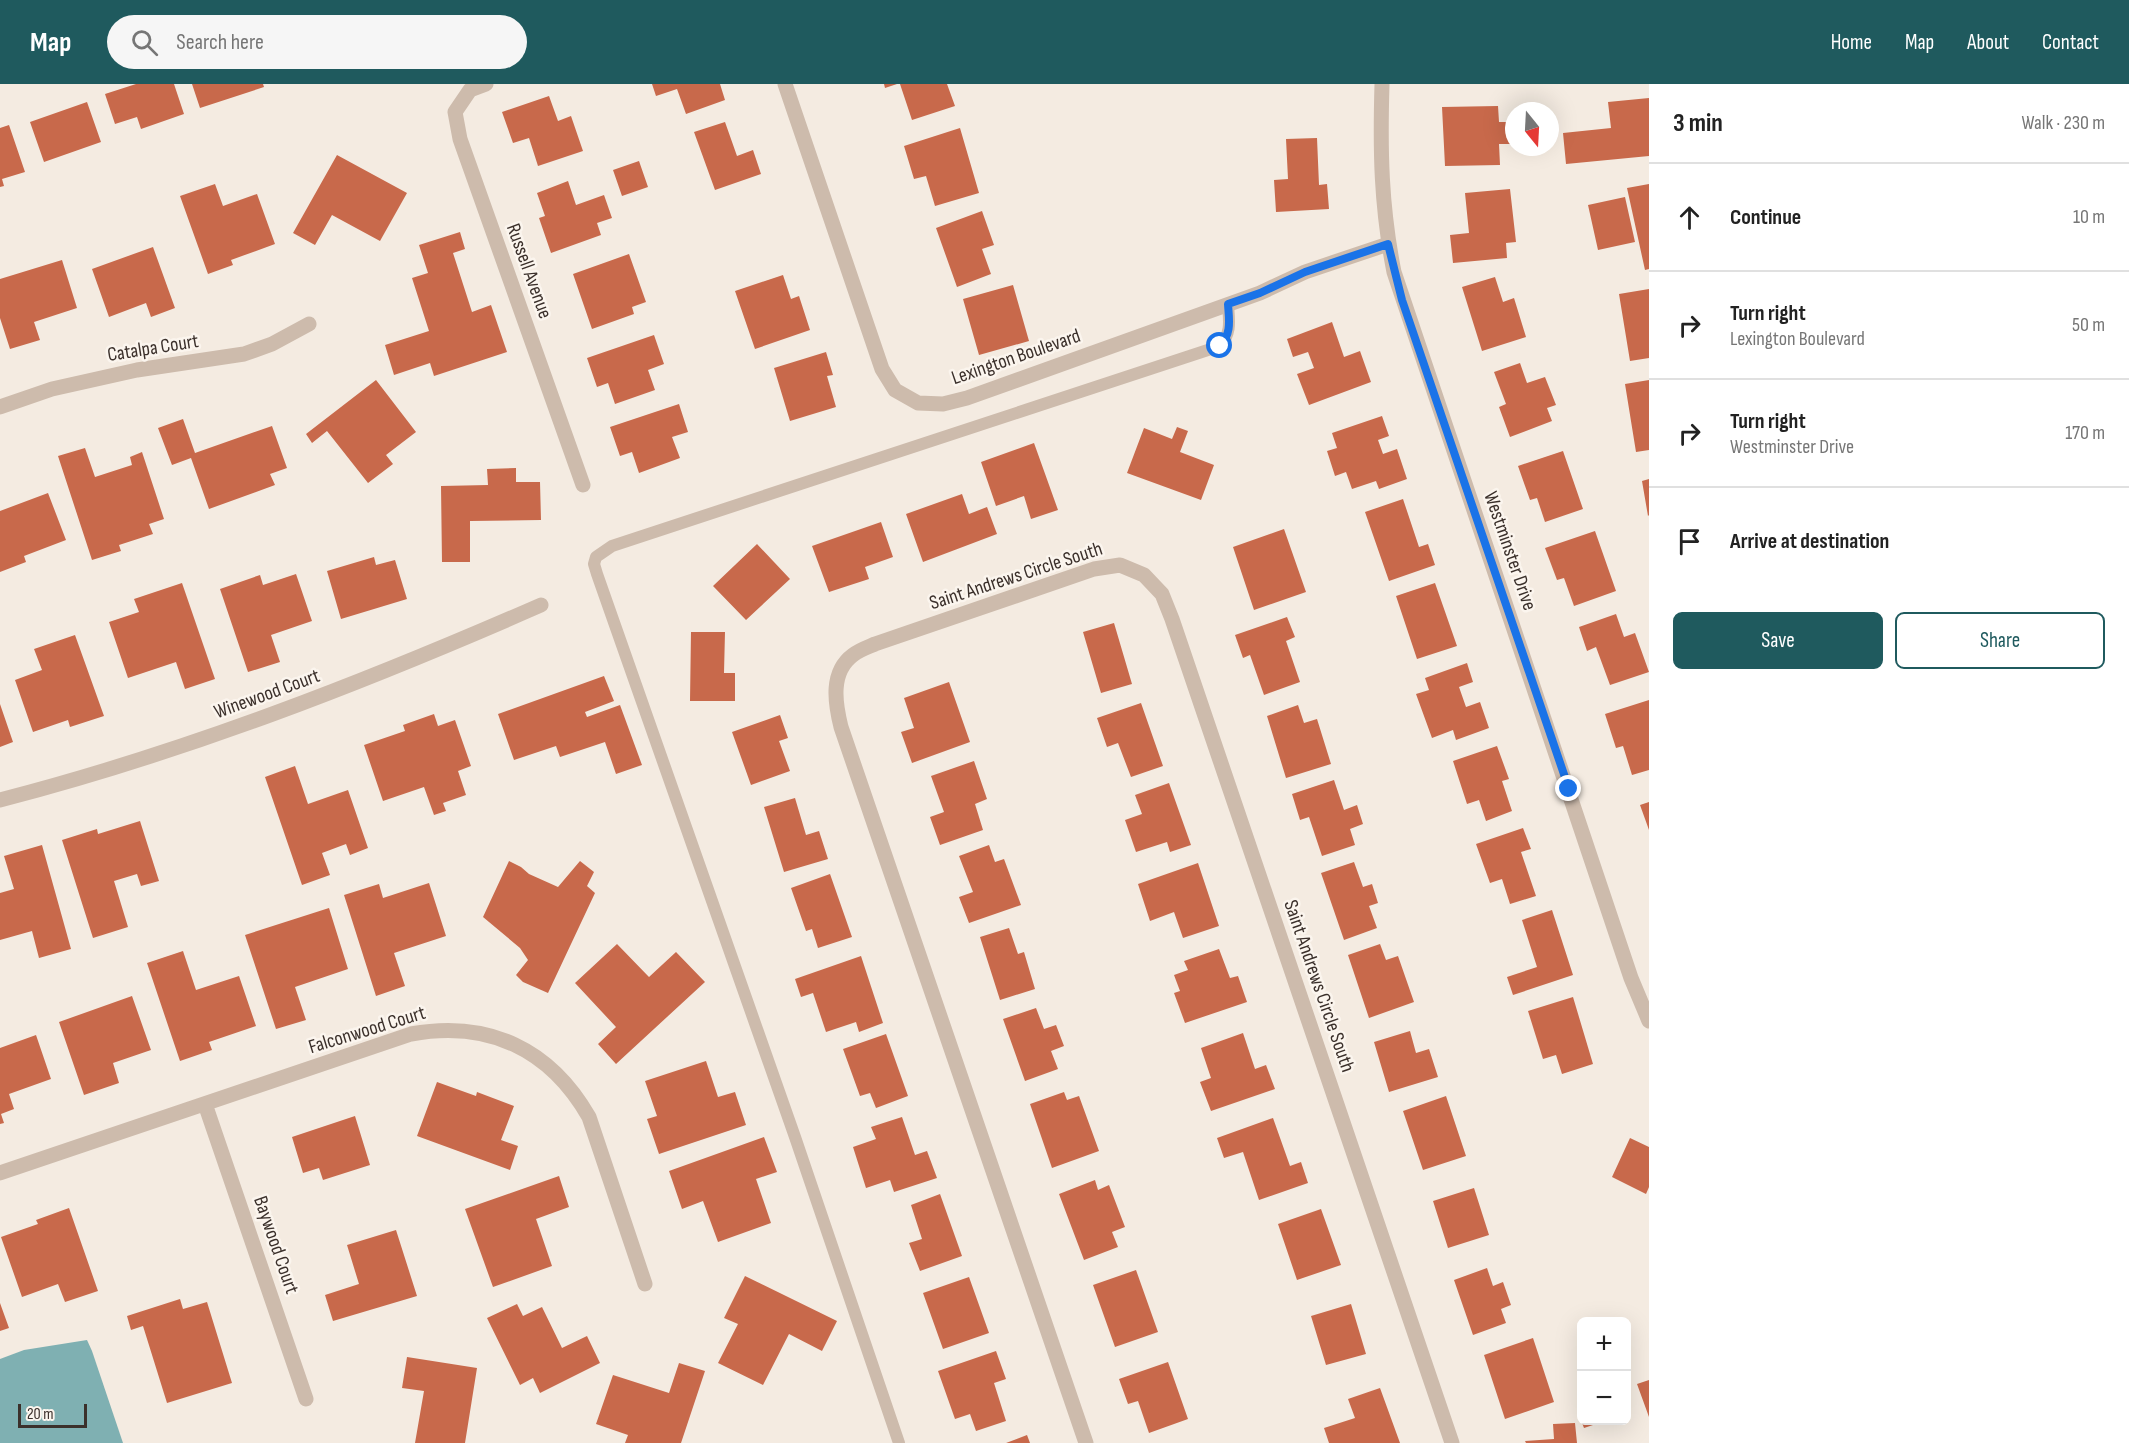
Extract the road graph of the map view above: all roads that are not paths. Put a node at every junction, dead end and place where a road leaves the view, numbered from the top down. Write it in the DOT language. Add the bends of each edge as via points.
graph roads {
  1 [pos="486,84"];
  2 [pos="785,84"];
  3 [pos="1382,84"];
  4 [pos="1388,244"];
  5 [pos="1228,304"];
  6 [pos="309,324"];
  7 [pos="0,407"];
  8 [pos="583,485"];
  9 [pos="541,605"];
  10 [pos="0,800"];
  11 [pos="1649,1021"];
  12 [pos="205,1104"];
  13 [pos="0,1173"];
  14 [pos="645,1284"];
  15 [pos="306,1399"];
  16 [pos="899,1443"];
  17 [pos="1086,1443"];
  18 [pos="1452,1443"];
  1 -- 8 [label="street, Russell Avenue" via="471,90 455,112 460,139"];
  2 -- 5 [label="street, Lexington Boulevard" via="882,369 895,390 918,403 943,404 967,398"];
  3 -- 4 [label="street, Westminster Drive" via="1380,158"];
  4 -- 5 [label="street, Lexington Boulevard"];
  4 -- 11 [label="street, Westminster Drive" via="1402,300 1631,978"];
  5 -- 16 [label="lane" via="1230,327 1220,346 612,546 596,557 597,574"];
  6 -- 7 [label="street, Catalpa Court" via="244,354 137,370 52,389"];
  9 -- 10 [label="street, Winewood Court" via="334,692 233,729"];
  12 -- 13 [label="street, Falconwood Court"];
  12 -- 14 [label="street, Falconwood Court" via="411,1034 465,1030 515,1045 539,1058 561,1077 590,1117"];
  12 -- 15 [label="street, Baywood Court"];
  17 -- 18 [label="street, Saint Andrews Circle South" via="834,701 838,676 852,655 875,644 1094,568 1120,565 1144,575 1162,594 1172,619"];
}
